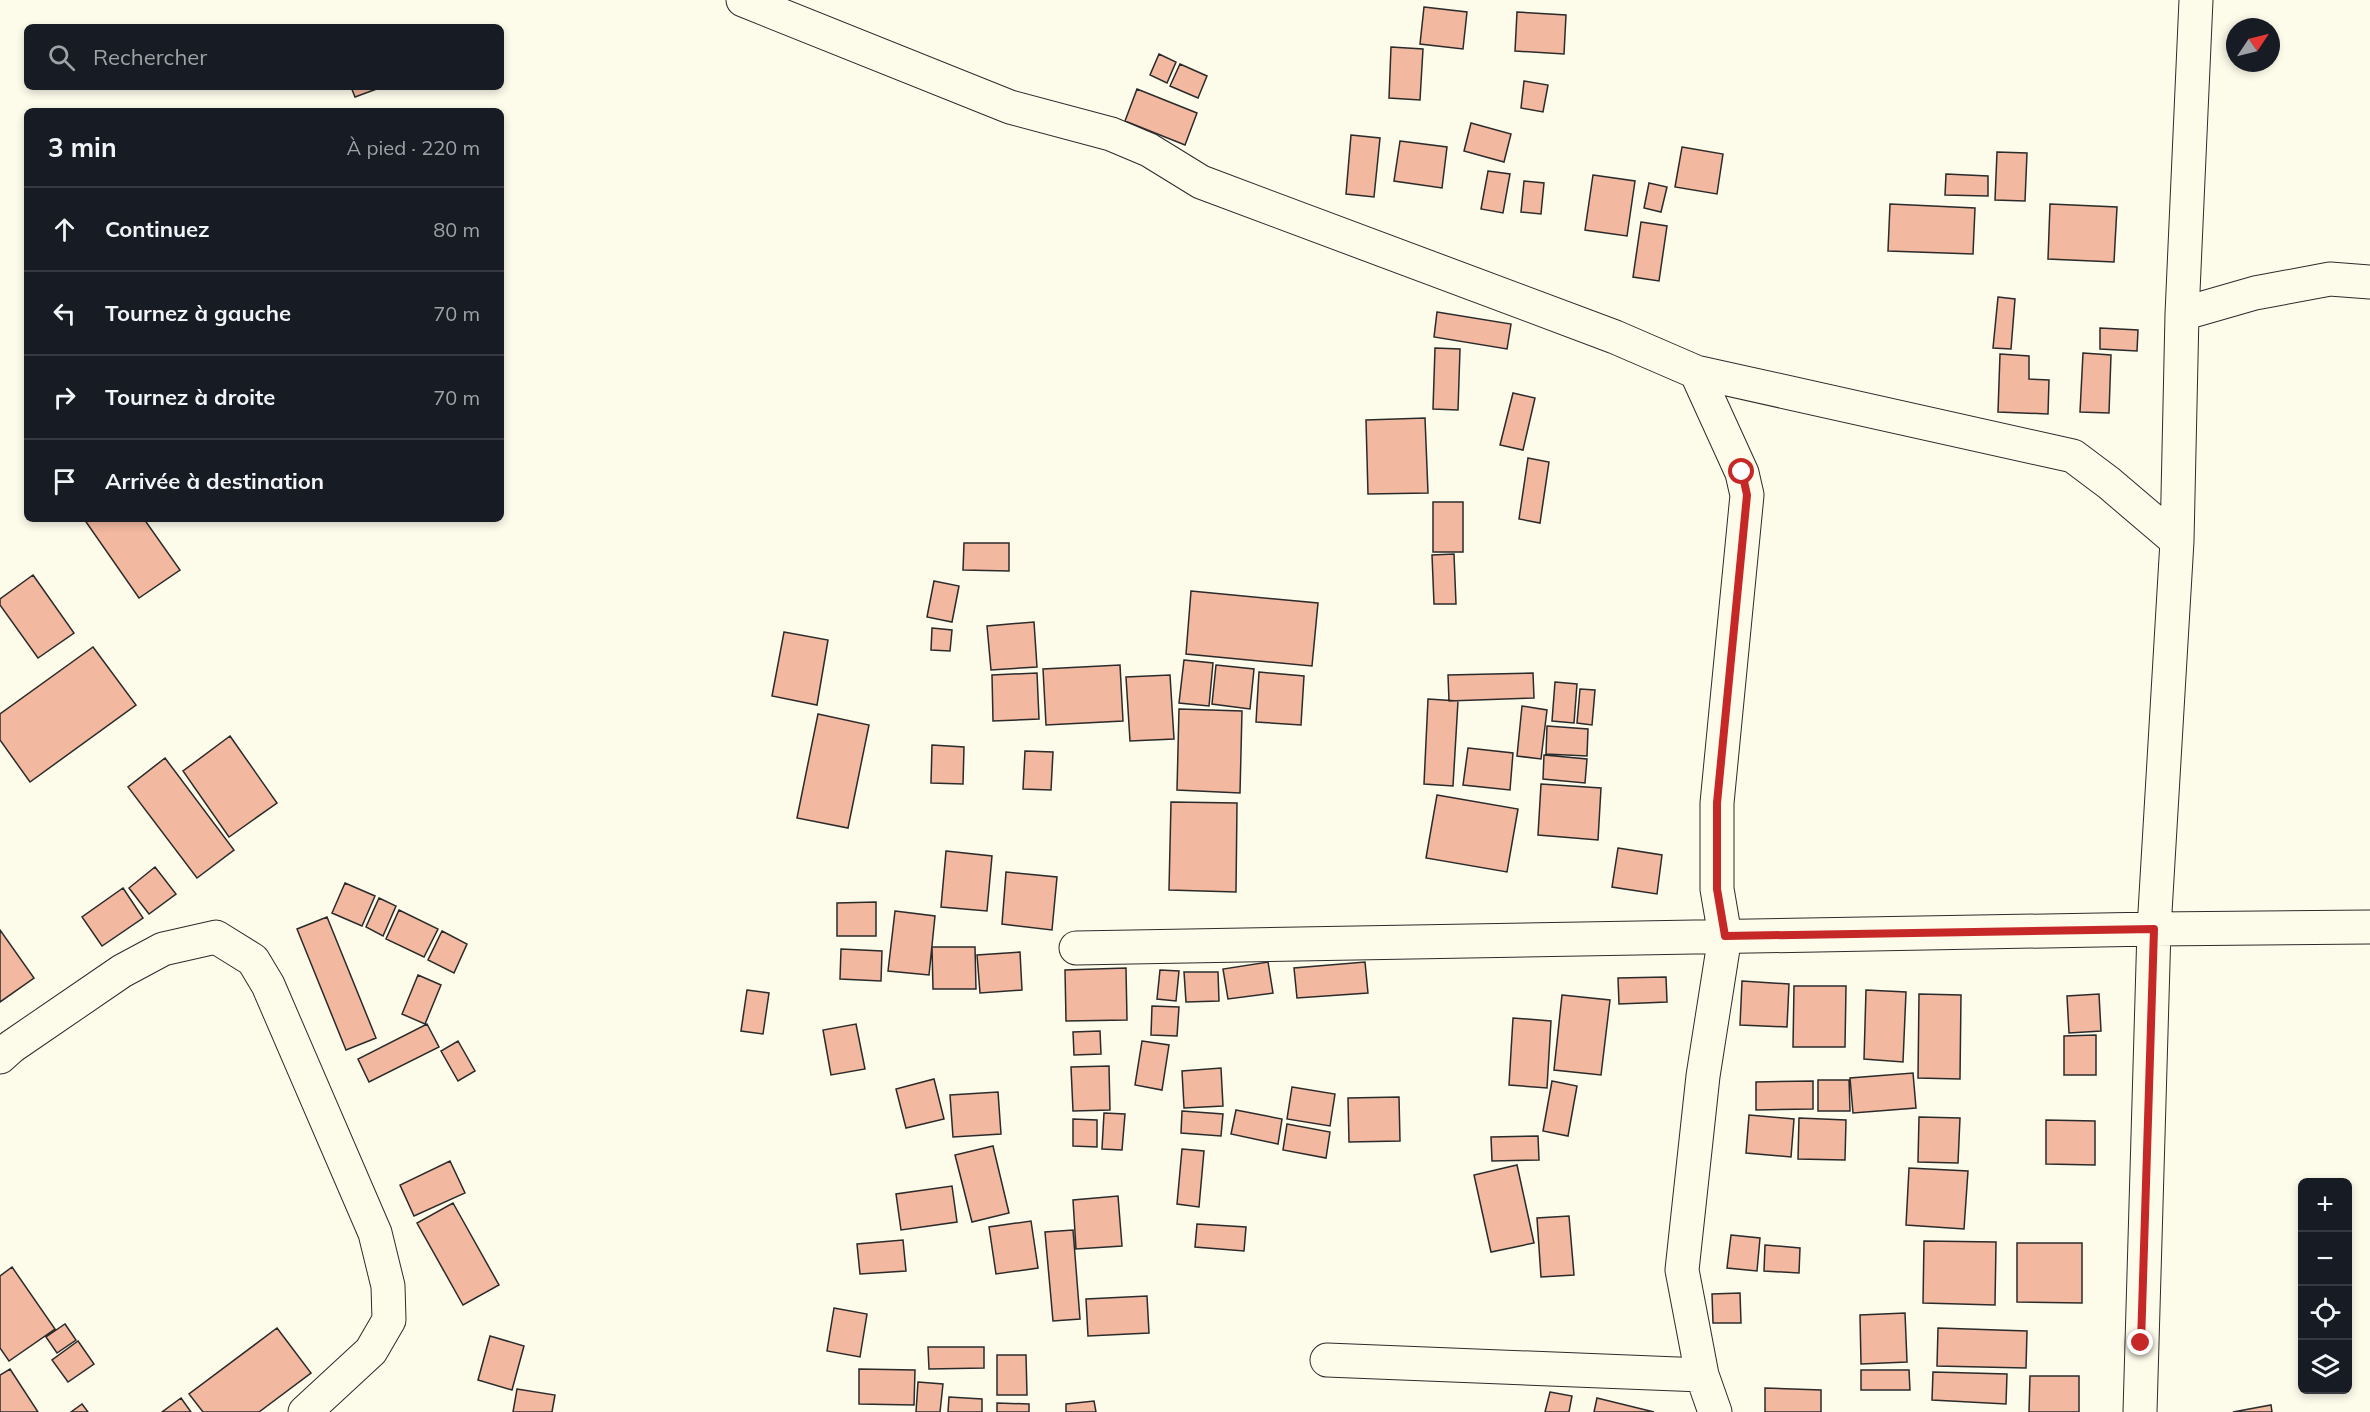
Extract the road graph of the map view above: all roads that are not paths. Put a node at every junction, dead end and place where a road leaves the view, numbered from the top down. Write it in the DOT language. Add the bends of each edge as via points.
graph roads {
  1 [pos="743,0"];
  2 [pos="2196,0"];
  3 [pos="2370,282"];
  4 [pos="2182,314"];
  5 [pos="1696,372"];
  6 [pos="2177,541"];
  7 [pos="2370,927"];
  8 [pos="2154,929"];
  9 [pos="1725,936"];
  10 [pos="1076,948"];
  11 [pos="0,1057"];
  12 [pos="1327,1360"];
  13 [pos="1702,1375"];
  14 [pos="305,1412"];
  15 [pos="1714,1412"];
  16 [pos="2140,1412"];
  1 -- 5 [label="street" via="1010,107 1111,134 1149,150 1201,182 1615,337"];
  2 -- 4 [label="street"];
  3 -- 4 [label="street" via="2330,279 2255,293"];
  4 -- 6 [label="street"];
  5 -- 6 [label="street" via="2073,456"];
  5 -- 9 [label="street" via="1742,472 1747,495 1717,803 1717,889"];
  6 -- 8 [label="street"];
  7 -- 8 [label="street"];
  8 -- 9 [label="street"];
  8 -- 16 [label="street"];
  9 -- 10 [label="street"];
  9 -- 13 [label="street" via="1703,1076 1682,1270"];
  11 -- 14 [label="street" via="122,971 163,950 216,937 253,960 268,985 375,1233 388,1286 389,1320 371,1352"];
  12 -- 13 [label="street"];
  13 -- 15 [label="street"];
}
